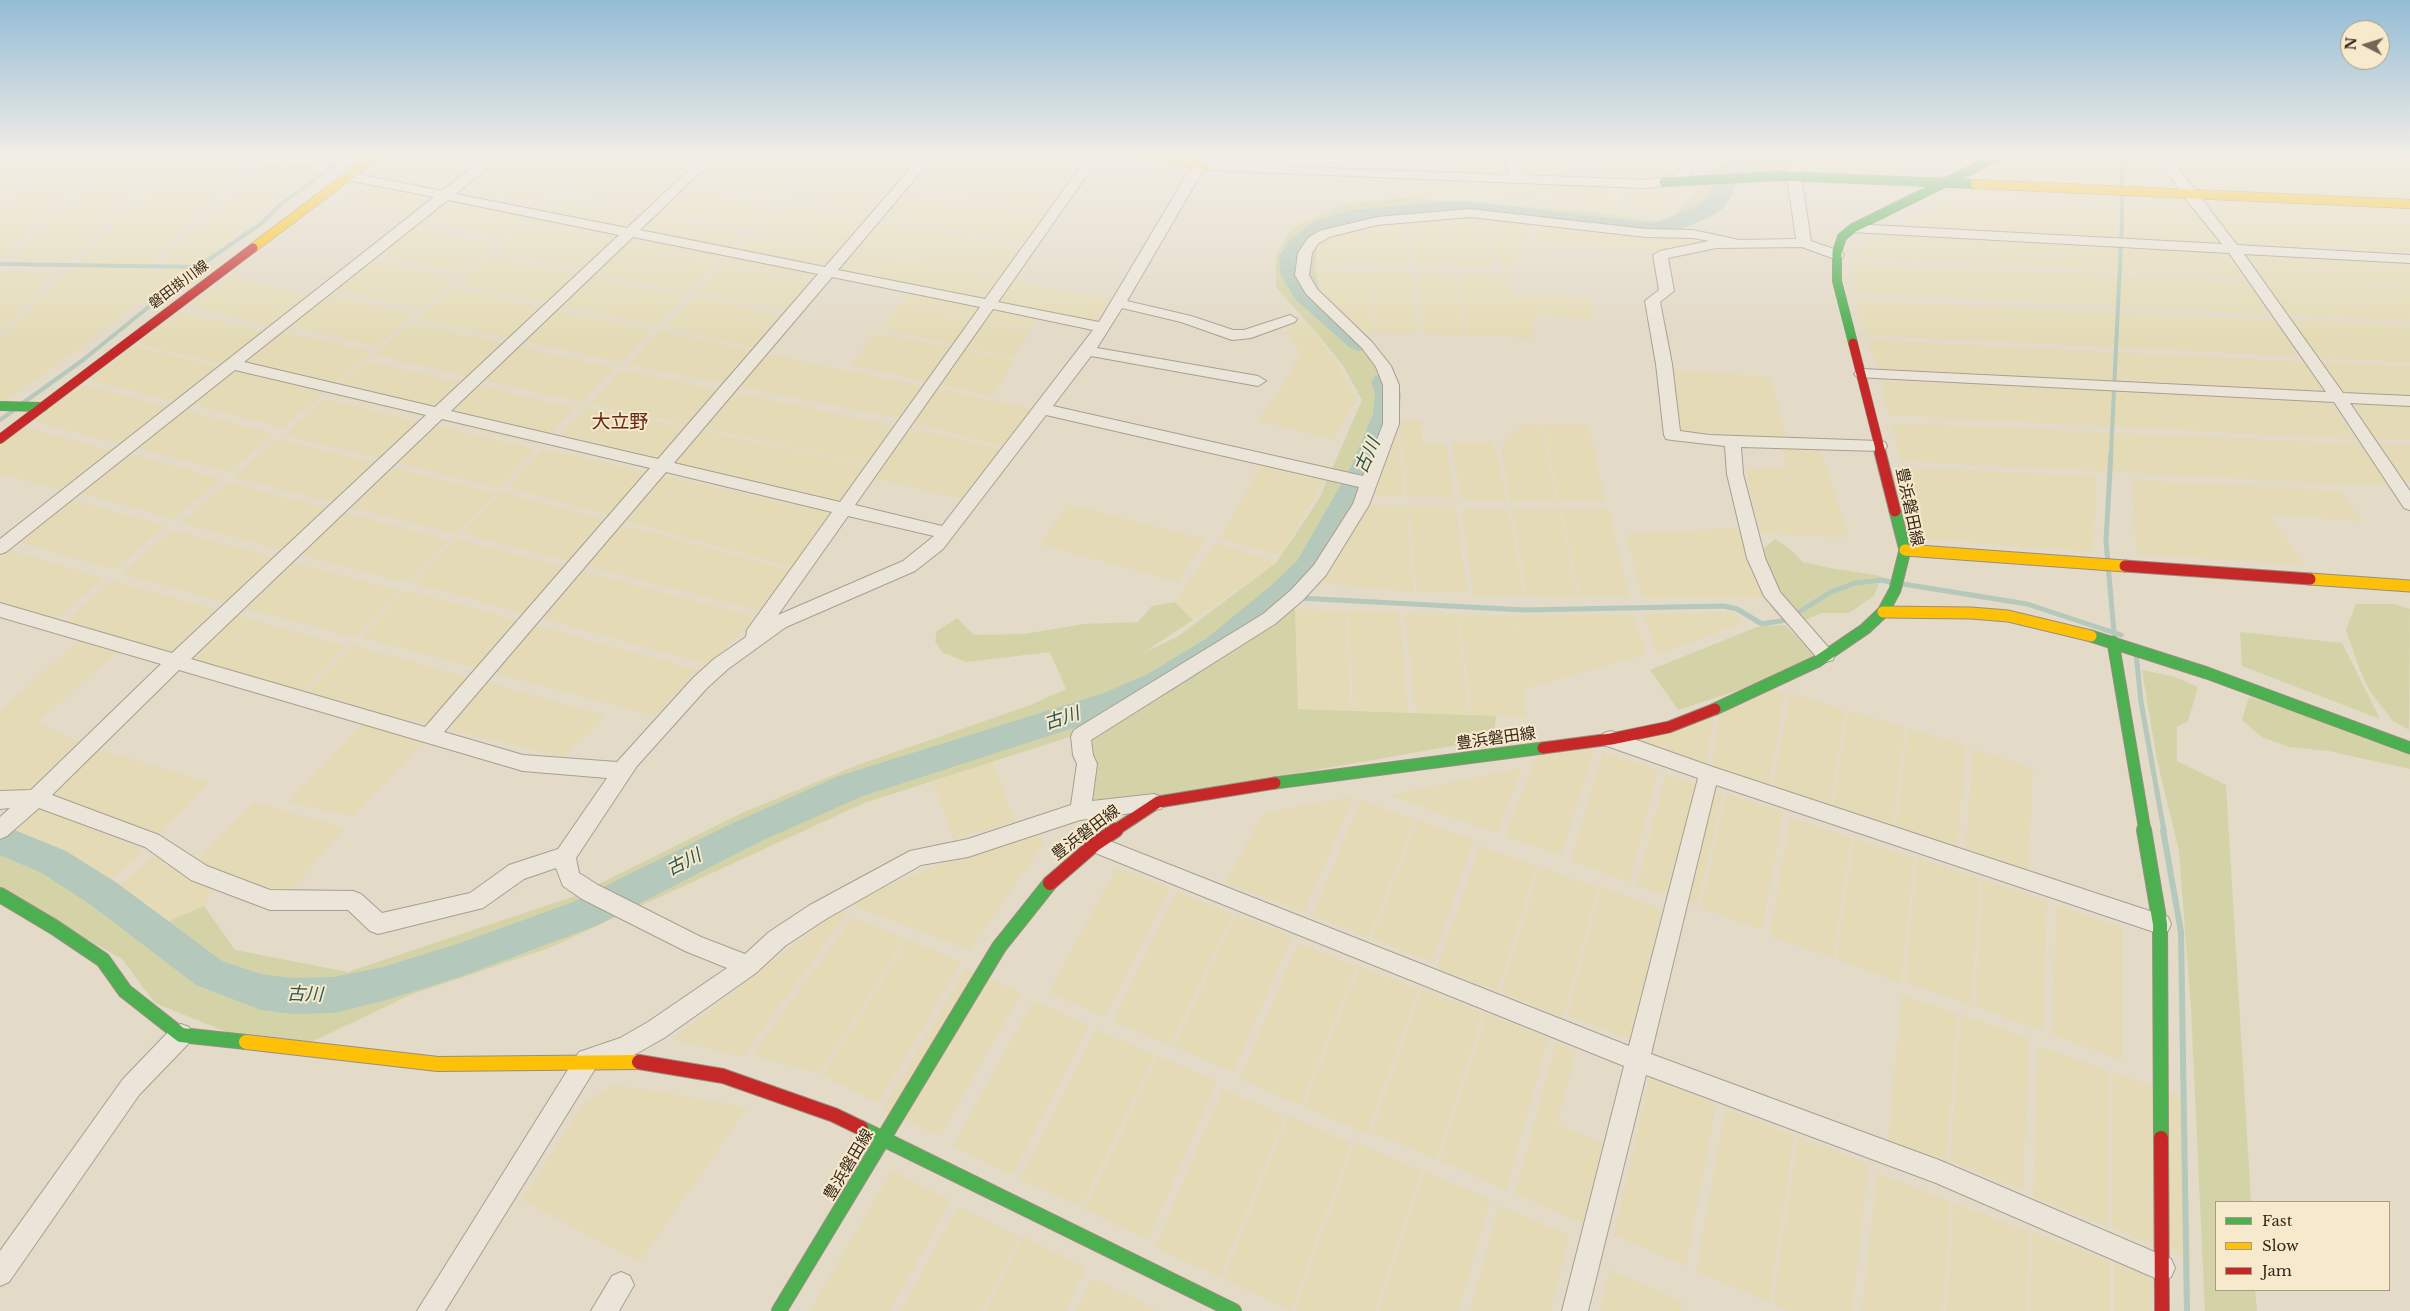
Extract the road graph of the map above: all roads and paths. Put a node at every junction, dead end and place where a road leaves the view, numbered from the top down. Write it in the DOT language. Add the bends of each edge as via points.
graph roads {
  1 [pos="294,216"];
  2 [pos="416,216"];
  3 [pos="549,216"];
  4 [pos="646,216"];
  5 [pos="878,216"];
  6 [pos="1052,216"];
  7 [pos="1168,216"];
  8 [pos="1437,216"];
  9 [pos="1498,216"];
  10 [pos="1800,216"];
  11 [pos="1876,216"];
  12 [pos="2207,216"];
  13 [pos="1853,228"];
  14 [pos="629,232"];
  15 [pos="1734,242"];
  16 [pos="1804,243"];
  17 [pos="2233,249"];
  18 [pos="1837,255"];
  19 [pos="2410,259"];
  20 [pos="830,273"];
  21 [pos="1118,303"];
  22 [pos="990,304"];
  23 [pos="1290,319"];
  24 [pos="1103,327"];
  25 [pos="1087,351"];
  26 [pos="231,364"];
  27 [pos="1862,374"];
  28 [pos="1258,380"];
  29 [pos="2338,397"];
  30 [pos="2410,401"];
  31 [pos="0,406"];
  32 [pos="43,407"];
  33 [pos="1043,409"];
  34 [pos="436,414"];
  35 [pos="0,439"];
  36 [pos="1733,441"];
  37 [pos="1879,446"];
  38 [pos="660,466"];
  39 [pos="1369,483"];
  40 [pos="2410,504"];
  41 [pos="844,509"];
  42 [pos="947,533"];
  43 [pos="0,548"];
  44 [pos="1905,550"];
  45 [pos="2410,586"];
  46 [pos="0,610"];
  47 [pos="1882,612"];
  48 [pos="2113,642"];
  49 [pos="747,644"];
  50 [pos="1826,655"];
  51 [pos="175,662"];
  52 [pos="429,736"];
  53 [pos="1611,738"];
  54 [pos="2410,748"];
  55 [pos="622,771"];
  56 [pos="1709,774"];
  57 [pos="36,798"];
  58 [pos="0,800"];
  59 [pos="1158,802"];
  60 [pos="1080,811"];
  61 [pos="0,830"];
  62 [pos="1095,844"];
  63 [pos="565,856"];
  64 [pos="0,895"];
  65 [pos="2160,924"];
  66 [pos="748,966"];
  67 [pos="181,1035"];
  68 [pos="587,1060"];
  69 [pos="1639,1061"];
  70 [pos="883,1141"];
  71 [pos="2162,1268"];
  72 [pos="0,1273"];
  73 [pos="622,1285"];
  74 [pos="430,1311"];
  75 [pos="604,1311"];
  76 [pos="779,1311"];
  77 [pos="1234,1311"];
  78 [pos="1575,1311"];
  79 [pos="2162,1311"];
  1 -- 32 [label="street, 磐田掛川線"];
  2 -- 26 [label="street"];
  3 -- 14 [label="street"];
  4 -- 14 [label="street"];
  5 -- 20 [label="street"];
  6 -- 22 [label="street"];
  7 -- 21 [label="street"];
  8 -- 39 [label="street" via="1377,222 1324,234 1313,241 1305,253 1302,275 1311,291 1367,346 1383,366 1391,385 1391,424"];
  9 -- 15 [label="street" via="1646,233 1693,234"];
  10 -- 16 [label="street"];
  11 -- 13 [label="street, 豊浜磐田線"];
  12 -- 17 [label="street"];
  13 -- 17 [label="street"];
  13 -- 18 [label="street, 豊浜磐田線" via="1842,237"];
  14 -- 20 [label="street"];
  14 -- 34 [label="street"];
  15 -- 16 [label="street"];
  15 -- 36 [label="street" via="1660,255 1667,291 1652,301 1664,364 1672,435"];
  16 -- 18 [label="street"];
  17 -- 19 [label="street"];
  17 -- 29 [label="street"];
  18 -- 27 [label="street, 豊浜磐田線" via="1836,281"];
  20 -- 22 [label="street"];
  20 -- 38 [label="street"];
  21 -- 23 [label="street" via="1186,319 1232,335 1246,335"];
  21 -- 24 [label="street"];
  22 -- 24 [label="street"];
  22 -- 41 [label="street"];
  24 -- 25 [label="street"];
  25 -- 28 [label="street"];
  25 -- 33 [label="street"];
  26 -- 34 [label="street"];
  26 -- 43 [label="street"];
  27 -- 29 [label="street"];
  27 -- 37 [label="street, 豊浜磐田線"];
  29 -- 30 [label="street"];
  29 -- 40 [label="street"];
  31 -- 32 [label="street"];
  32 -- 35 [label="street, 磐田掛川線"];
  33 -- 39 [label="street"];
  33 -- 42 [label="street"];
  34 -- 38 [label="street"];
  34 -- 51 [label="street"];
  36 -- 37 [label="street"];
  36 -- 50 [label="street" via="1735,474 1756,558 1774,596"];
  37 -- 44 [label="street, 豊浜磐田線"];
  38 -- 41 [label="street"];
  38 -- 52 [label="street"];
  39 -- 60 [label="street" via="1361,505 1320,570 1297,595 1269,619 1081,736 1087,764"];
  41 -- 42 [label="street"];
  41 -- 49 [label="street"];
  42 -- 49 [label="street" via="937,545 909,566 780,622"];
  44 -- 45 [label="street"];
  44 -- 47 [label="street, 豊浜磐田線" via="1894,590"];
  46 -- 51 [label="street"];
  47 -- 48 [label="street" via="2008,616"];
  47 -- 50 [label="street, 豊浜磐田線" via="1865,629"];
  48 -- 54 [label="street"];
  48 -- 65 [label="street"];
  49 -- 55 [label="street" via="700,683"];
  50 -- 53 [label="street, 豊浜磐田線" via="1776,682 1706,713 1669,727"];
  51 -- 52 [label="street"];
  51 -- 57 [label="street"];
  52 -- 55 [label="street" via="523,763"];
  53 -- 56 [label="street"];
  53 -- 59 [label="street, 豊浜磐田線" via="1243,787"];
  55 -- 63 [label="street"];
  56 -- 65 [label="street"];
  56 -- 69 [label="street"];
  57 -- 58 [label="street"];
  57 -- 61 [label="street"];
  57 -- 63 [label="street" via="152,842 199,873 270,900 353,901 378,924 475,901 517,872"];
  59 -- 60 [label="street"];
  59 -- 62 [label="street, 豊浜磐田線"];
  60 -- 66 [label="street" via="968,848 917,858 818,912 777,939"];
  62 -- 69 [label="street"];
  62 -- 70 [label="street, 豊浜磐田線" via="1054,878 999,947"];
  63 -- 66 [label="street" via="571,879 590,892 693,944"];
  64 -- 67 [label="street" via="103,960 125,991"];
  65 -- 71 [label="street"];
  66 -- 68 [label="street" via="626,1048"];
  67 -- 68 [label="street" via="438,1064"];
  67 -- 72 [label="street" via="131,1088"];
  68 -- 70 [label="street" via="633,1061 723,1076 834,1115"];
  68 -- 74 [label="street"];
  69 -- 71 [label="street" via="1939,1172"];
  69 -- 78 [label="street"];
  70 -- 76 [label="street, 豊浜磐田線"];
  70 -- 77 [label="street"];
  71 -- 79 [label="street"];
  73 -- 75 [label="street"];
}
